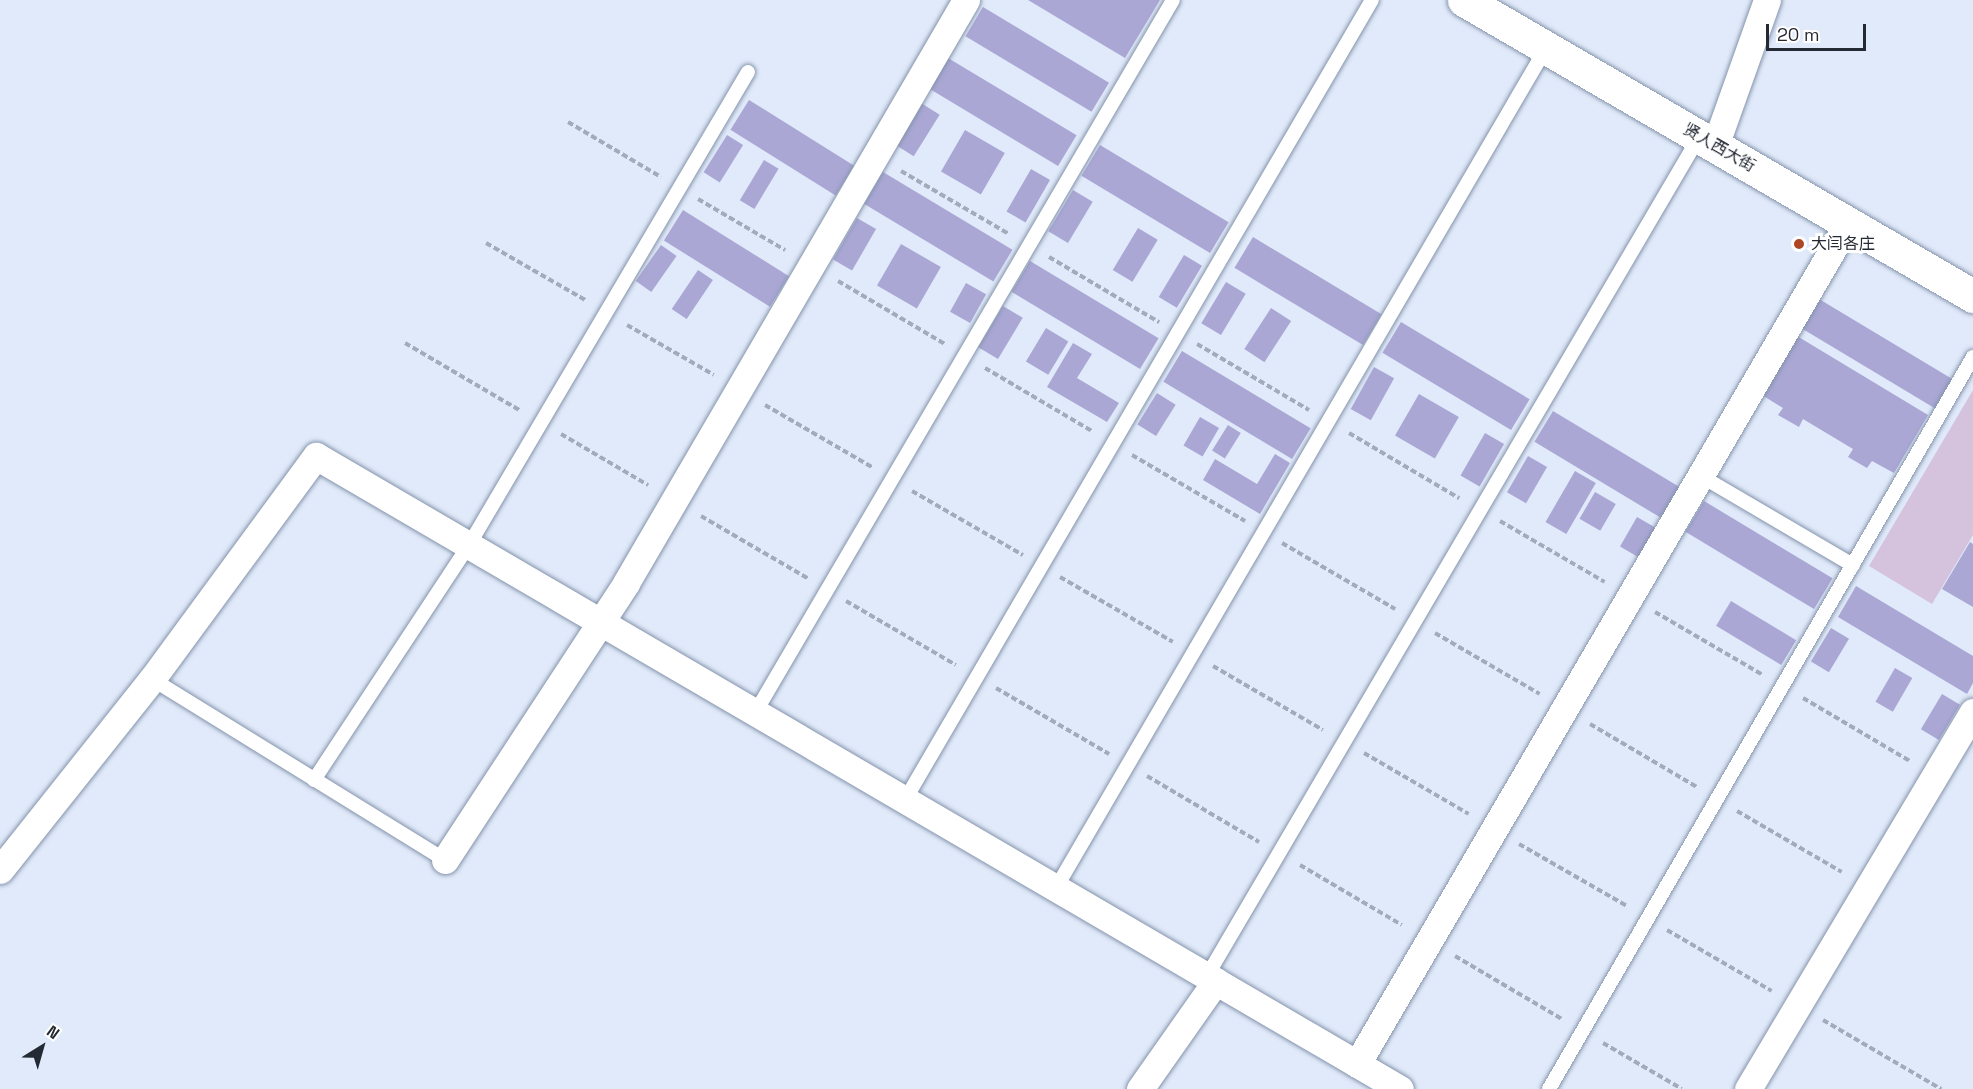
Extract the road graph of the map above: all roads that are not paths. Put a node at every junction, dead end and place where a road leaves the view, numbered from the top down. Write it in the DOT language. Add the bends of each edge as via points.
graph roads {
  1 [pos="966,0"];
  2 [pos="1173,0"];
  3 [pos="1371,0"];
  4 [pos="1464,0"];
  5 [pos="1767,0"];
  6 [pos="1546,48"];
  7 [pos="748,72"];
  8 [pos="1707,141"];
  9 [pos="1848,223"];
  10 [pos="1973,296"];
  11 [pos="1973,357"];
  12 [pos="1701,476"];
  13 [pos="469,545"];
  14 [pos="1853,565"];
  15 [pos="601,622"];
  16 [pos="152,680"];
  17 [pos="755,712"];
  18 [pos="1970,723"];
  19 [pos="314,780"];
  20 [pos="905,800"];
  21 [pos="445,860"];
  22 [pos="0,870"];
  23 [pos="1056,888"];
  24 [pos="1211,979"];
  25 [pos="1357,1064"];
  26 [pos="1140,1089"];
  27 [pos="1400,1089"];
  28 [pos="1550,1089"];
  29 [pos="1748,1089"];
  1 -- 15 [label="street"];
  2 -- 17 [label="lane"];
  3 -- 20 [label="lane"];
  4 -- 6 [label="street, 贤人西大街"];
  5 -- 8 [label="street"];
  6 -- 8 [label="street, 贤人西大街"];
  6 -- 23 [label="lane"];
  7 -- 13 [label="lane"];
  8 -- 9 [label="street, 贤人西大街"];
  8 -- 24 [label="lane" via="1480,510 1279,853"];
  9 -- 10 [label="street, 贤人西大街"];
  9 -- 12 [label="street"];
  11 -- 14 [label="lane"];
  12 -- 14 [label="lane"];
  12 -- 25 [label="street"];
  13 -- 15 [label="street"];
  13 -- 16 [label="street" via="316,456"];
  13 -- 19 [label="lane"];
  14 -- 28 [label="lane"];
  15 -- 17 [label="street"];
  15 -- 21 [label="street"];
  16 -- 19 [label="lane"];
  16 -- 22 [label="street"];
  17 -- 20 [label="street"];
  18 -- 29 [label="street"];
  19 -- 21 [label="lane"];
  20 -- 23 [label="street"];
  23 -- 24 [label="street"];
  24 -- 25 [label="street"];
  24 -- 26 [label="street"];
  25 -- 27 [label="street"];
}
